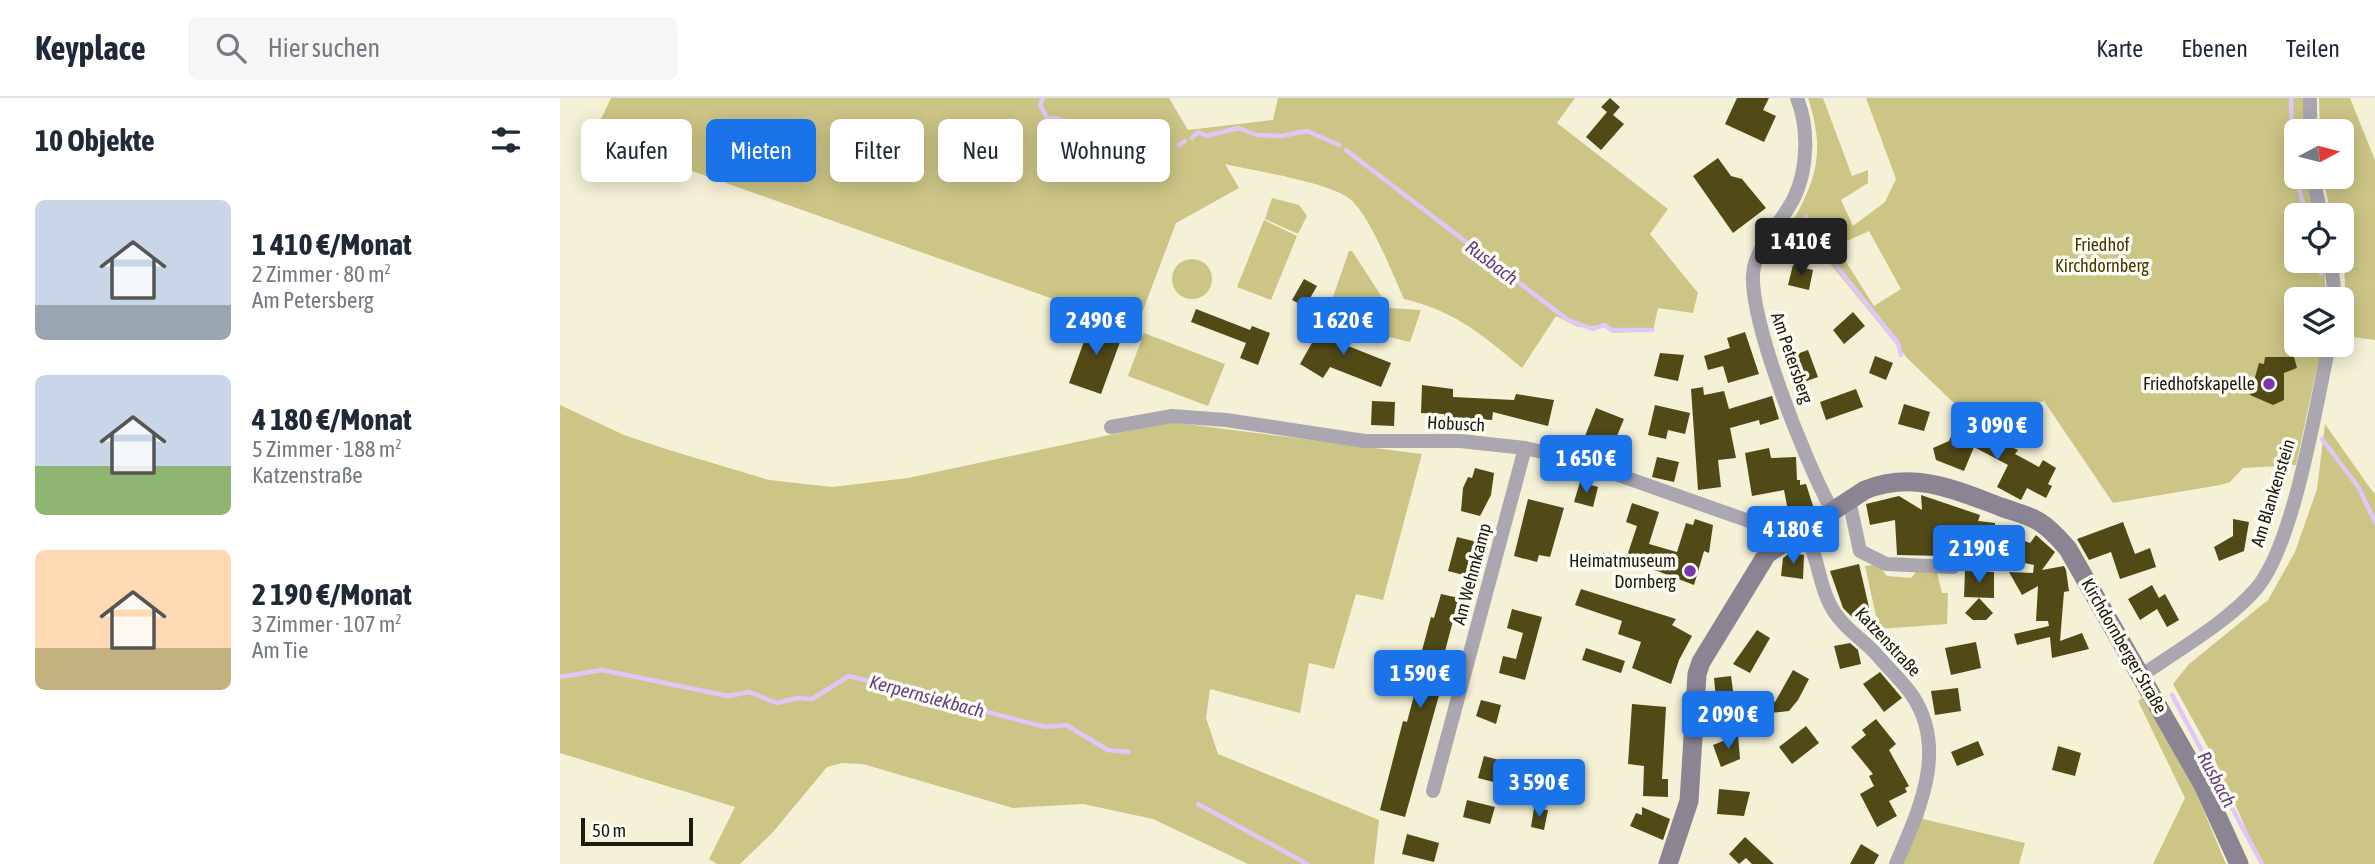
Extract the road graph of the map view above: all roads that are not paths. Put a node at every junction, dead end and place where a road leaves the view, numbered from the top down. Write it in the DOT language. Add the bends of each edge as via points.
graph roads {
  1 [pos="1797,98"];
  2 [pos="2310,98"];
  3 [pos="2310,119"];
  4 [pos="2326,357"];
  5 [pos="1111,427"];
  6 [pos="1525,448"];
  7 [pos="1849,500"];
  8 [pos="1832,510"];
  9 [pos="1803,528"];
  10 [pos="1780,543"];
  11 [pos="1954,567"];
  12 [pos="2141,676"];
  13 [pos="1433,791"];
  14 [pos="1674,862"];
  15 [pos="1896,864"];
  16 [pos="2239,864"];
  1 -- 8 [label="street, Am Petersberg" via="1804,131 1801,178 1754,267 1752,296 1800,438"];
  2 -- 3 [label="street"];
  4 -- 12 [label="street, Am Blankenstein" via="2302,472 2276,553 2258,587 2233,611"];
  5 -- 6 [label="street, Hobusch" via="1172,416 1365,440 1460,441"];
  6 -- 10 [label="street, Hobusch" via="1573,459 1766,527"];
  6 -- 13 [label="street, Am Wehmkamp"];
  7 -- 8 [label="street, Kirchdornberger Straße"];
  7 -- 11 [label="street" via="1860,551 1886,564"];
  7 -- 12 [label="street, Kirchdornberger Straße" via="1879,484 1922,481 2040,522 2068,549"];
  8 -- 9 [label="street, Kirchdornberger Straße"];
  9 -- 10 [label="street, Kirchdornberger Straße"];
  9 -- 15 [label="street, Katzenstraße" via="1814,546 1833,611 1913,697 1926,737 1928,778"];
  10 -- 14 [label="street, Kirchdornberger Straße" via="1758,566 1701,662 1695,686 1689,801"];
  12 -- 16 [label="street, Kirchdornberger Straße" via="2203,785"];
}
